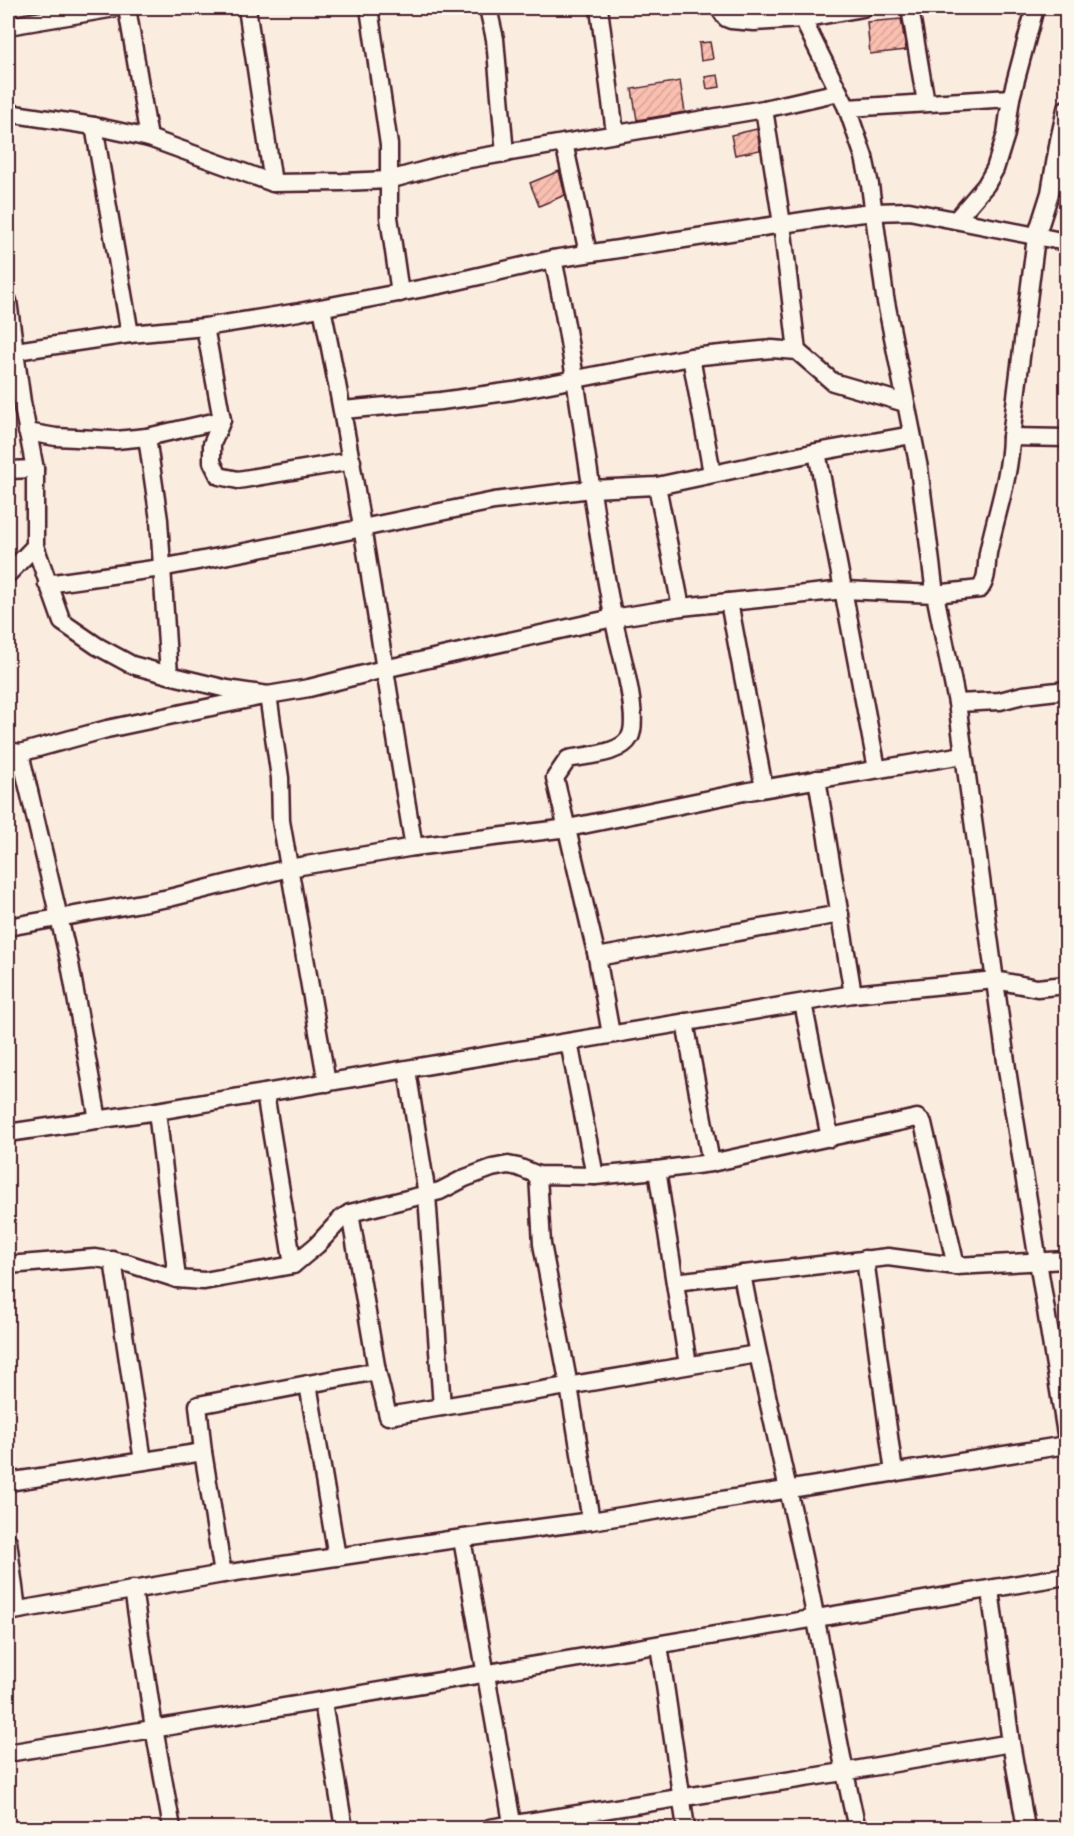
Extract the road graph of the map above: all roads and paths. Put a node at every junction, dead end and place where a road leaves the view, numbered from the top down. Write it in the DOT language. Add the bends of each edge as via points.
graph roads {
  1 [pos="115,8"];
  2 [pos="127,8"];
  3 [pos="247,8"];
  4 [pos="369,8"];
  5 [pos="488,8"];
  6 [pos="599,8"];
  7 [pos="720,8"];
  8 [pos="863,8"];
  9 [pos="910,8"];
  10 [pos="1035,8"];
  11 [pos="800,13"];
  12 [pos="8,26"];
  13 [pos="839,92"];
  14 [pos="1011,98"];
  15 [pos="926,103"];
  16 [pos="847,108"];
  17 [pos="764,109"];
  18 [pos="1066,109"];
  19 [pos="8,113"];
  20 [pos="94,126"];
  21 [pos="615,133"];
  22 [pos="149,138"];
  23 [pos="564,143"];
  24 [pos="504,154"];
  25 [pos="389,180"];
  26 [pos="273,183"];
  27 [pos="874,212"];
  28 [pos="956,220"];
  29 [pos="782,224"];
  30 [pos="1036,237"];
  31 [pos="1066,242"];
  32 [pos="588,253"];
  33 [pos="553,259"];
  34 [pos="400,292"];
  35 [pos="8,301"];
  36 [pos="322,308"];
  37 [pos="205,327"];
  38 [pos="130,334"];
  39 [pos="15,351"];
  40 [pos="797,351"];
  41 [pos="691,357"];
  42 [pos="574,381"];
  43 [pos="905,403"];
  44 [pos="343,410"];
  45 [pos="222,420"];
  46 [pos="27,432"];
  47 [pos="912,435"];
  48 [pos="147,437"];
  49 [pos="1011,437"];
  50 [pos="1066,438"];
  51 [pos="817,452"];
  52 [pos="352,461"];
  53 [pos="35,469"];
  54 [pos="8,470"];
  55 [pos="712,473"];
  56 [pos="657,486"];
  57 [pos="591,489"];
  58 [pos="363,528"];
  59 [pos="35,546"];
  60 [pos="161,568"];
  61 [pos="8,574"];
  62 [pos="47,584"];
  63 [pos="844,590"];
  64 [pos="935,594"];
  65 [pos="729,602"];
  66 [pos="681,607"];
  67 [pos="613,618"];
  68 [pos="384,669"];
  69 [pos="169,675"];
  70 [pos="1066,690"];
  71 [pos="268,695"];
  72 [pos="957,703"];
  73 [pos="14,752"];
  74 [pos="963,755"];
  75 [pos="877,769"];
  76 [pos="817,779"];
  77 [pos="764,788"];
  78 [pos="568,828"];
  79 [pos="414,847"];
  80 [pos="289,868"];
  81 [pos="840,914"];
  82 [pos="59,917"];
  83 [pos="8,927"];
  84 [pos="597,957"];
  85 [pos="994,980"];
  86 [pos="1066,986"];
  87 [pos="853,994"];
  88 [pos="803,1003"];
  89 [pos="685,1022"];
  90 [pos="611,1034"];
  91 [pos="569,1042"];
  92 [pos="407,1070"];
  93 [pos="327,1083"];
  94 [pos="265,1094"];
  95 [pos="157,1112"];
  96 [pos="98,1120"];
  97 [pos="8,1133"];
  98 [pos="830,1138"];
  99 [pos="711,1163"];
  100 [pos="657,1170"];
  101 [pos="538,1175"];
  102 [pos="595,1176"];
  103 [pos="427,1195"];
  104 [pos="350,1213"];
  105 [pos="865,1259"];
  106 [pos="113,1260"];
  107 [pos="1066,1260"];
  108 [pos="1038,1262"];
  109 [pos="8,1265"];
  110 [pos="292,1265"];
  111 [pos="956,1266"];
  112 [pos="742,1274"];
  113 [pos="177,1279"];
  114 [pos="675,1282"];
  115 [pos="757,1354"];
  116 [pos="688,1365"];
  117 [pos="377,1371"];
  118 [pos="308,1384"];
  119 [pos="569,1386"];
  120 [pos="442,1407"];
  121 [pos="1066,1434"];
  122 [pos="1066,1445"];
  123 [pos="203,1452"];
  124 [pos="143,1461"];
  125 [pos="894,1473"];
  126 [pos="8,1482"];
  127 [pos="789,1490"];
  128 [pos="591,1521"];
  129 [pos="462,1539"];
  130 [pos="8,1541"];
  131 [pos="337,1557"];
  132 [pos="223,1574"];
  133 [pos="1066,1576"];
  134 [pos="133,1589"];
  135 [pos="990,1590"];
  136 [pos="12,1611"];
  137 [pos="816,1620"];
  138 [pos="658,1645"];
  139 [pos="486,1672"];
  140 [pos="323,1702"];
  141 [pos="154,1728"];
  142 [pos="1011,1743"];
  143 [pos="8,1753"];
  144 [pos="843,1772"];
  145 [pos="681,1797"];
  146 [pos="512,1827"];
  147 [pos="172,1828"];
  148 [pos="344,1828"];
  149 [pos="489,1828"];
  150 [pos="686,1828"];
  151 [pos="856,1828"];
  152 [pos="1026,1828"];
  1 -- 12 [label="street"];
  2 -- 22 [label="street"];
  3 -- 26 [label="street"];
  4 -- 25 [label="street" via="389,145"];
  5 -- 24 [label="street" via="495,39"];
  6 -- 21 [label="street"];
  7 -- 11 [label="street" via="726,18 737,22"];
  8 -- 11 [label="street"];
  9 -- 15 [label="street"];
  10 -- 14 [label="street"];
  11 -- 13 [label="street"];
  13 -- 16 [label="street"];
  13 -- 17 [label="street"];
  14 -- 15 [label="street"];
  14 -- 28 [label="street" via="1006,134 995,169"];
  15 -- 16 [label="street"];
  16 -- 27 [label="street" via="864,157"];
  17 -- 21 [label="street"];
  17 -- 29 [label="street"];
  18 -- 30 [label="street" via="1050,193"];
  19 -- 20 [label="street"];
  20 -- 22 [label="street"];
  20 -- 38 [label="street"];
  21 -- 23 [label="street"];
  22 -- 26 [label="street"];
  23 -- 24 [label="street"];
  23 -- 32 [label="street"];
  24 -- 25 [label="street" via="459,161"];
  25 -- 26 [label="street"];
  25 -- 34 [label="street" via="391,240"];
  27 -- 28 [label="street" via="909,211"];
  27 -- 29 [label="street"];
  27 -- 43 [label="street"];
  28 -- 30 [label="street"];
  29 -- 32 [label="street"];
  29 -- 40 [label="street"];
  30 -- 31 [label="street"];
  30 -- 49 [label="street"];
  32 -- 33 [label="street"];
  33 -- 34 [label="street"];
  33 -- 42 [label="street"];
  34 -- 36 [label="street"];
  35 -- 39 [label="street"];
  36 -- 37 [label="street"];
  36 -- 44 [label="street"];
  37 -- 38 [label="street"];
  37 -- 45 [label="street"];
  38 -- 39 [label="street"];
  39 -- 46 [label="street"];
  40 -- 41 [label="street" via="772,349"];
  40 -- 43 [label="street" via="833,382"];
  41 -- 42 [label="street"];
  41 -- 55 [label="street"];
  42 -- 44 [label="street" via="441,401"];
  42 -- 57 [label="street"];
  43 -- 47 [label="street"];
  44 -- 52 [label="street"];
  45 -- 48 [label="street"];
  45 -- 52 [label="street" via="212,452 214,467 223,477 238,480"];
  46 -- 48 [label="street" via="116,440"];
  46 -- 53 [label="street"];
  47 -- 51 [label="street"];
  47 -- 64 [label="street"];
  48 -- 60 [label="street" via="159,520"];
  49 -- 50 [label="street"];
  49 -- 64 [label="street" via="1009,467 985,582 980,589"];
  51 -- 55 [label="street"];
  51 -- 63 [label="street"];
  52 -- 58 [label="street"];
  53 -- 54 [label="street"];
  53 -- 59 [label="street"];
  55 -- 56 [label="street"];
  56 -- 57 [label="street"];
  56 -- 66 [label="street"];
  57 -- 58 [label="street" via="494,501"];
  57 -- 67 [label="street"];
  58 -- 60 [label="street"];
  58 -- 68 [label="street"];
  59 -- 61 [label="street"];
  59 -- 62 [label="street"];
  60 -- 62 [label="street"];
  60 -- 69 [label="street"];
  62 -- 69 [label="street" via="62,622 132,664"];
  63 -- 64 [label="street"];
  63 -- 65 [label="street"];
  63 -- 75 [label="street"];
  64 -- 72 [label="street"];
  65 -- 66 [label="street"];
  65 -- 77 [label="street"];
  66 -- 67 [label="street"];
  67 -- 68 [label="street"];
  67 -- 78 [label="street" via="634,717 630,737 616,749 568,759 555,778"];
  68 -- 71 [label="street"];
  68 -- 79 [label="street"];
  69 -- 71 [label="street"];
  70 -- 72 [label="street" via="1000,701"];
  71 -- 73 [label="street"];
  71 -- 80 [label="street"];
  72 -- 74 [label="street"];
  73 -- 82 [label="street"];
  74 -- 75 [label="street"];
  74 -- 85 [label="street"];
  75 -- 76 [label="street"];
  76 -- 77 [label="street"];
  76 -- 81 [label="street"];
  77 -- 78 [label="street"];
  78 -- 79 [label="street"];
  78 -- 84 [label="street"];
  79 -- 80 [label="street"];
  80 -- 82 [label="street" via="169,898"];
  80 -- 93 [label="street"];
  81 -- 84 [label="street"];
  81 -- 87 [label="street"];
  82 -- 83 [label="street"];
  82 -- 96 [label="street"];
  84 -- 90 [label="street"];
  85 -- 86 [label="street" via="1037,988"];
  85 -- 87 [label="street"];
  85 -- 108 [label="street"];
  87 -- 88 [label="street"];
  88 -- 89 [label="street"];
  88 -- 98 [label="street"];
  89 -- 90 [label="street"];
  89 -- 99 [label="street"];
  90 -- 91 [label="street"];
  91 -- 92 [label="street"];
  91 -- 102 [label="street"];
  92 -- 93 [label="street"];
  92 -- 103 [label="street"];
  93 -- 94 [label="street"];
  94 -- 95 [label="street"];
  94 -- 110 [label="street"];
  95 -- 96 [label="street"];
  95 -- 113 [label="street"];
  96 -- 97 [label="street"];
  98 -- 99 [label="street"];
  98 -- 111 [label="street" via="920,1119"];
  99 -- 100 [label="street"];
  100 -- 102 [label="street"];
  100 -- 114 [label="street"];
  101 -- 102 [label="street"];
  101 -- 103 [label="street" via="518,1167 492,1168"];
  101 -- 119 [label="street" via="542,1244"];
  103 -- 104 [label="street"];
  103 -- 120 [label="street"];
  104 -- 110 [label="street"];
  104 -- 117 [label="street"];
  105 -- 111 [label="street" via="903,1258"];
  105 -- 112 [label="street"];
  105 -- 125 [label="street"];
  106 -- 109 [label="street"];
  106 -- 113 [label="street"];
  106 -- 124 [label="street"];
  107 -- 108 [label="street"];
  108 -- 111 [label="street"];
  108 -- 121 [label="street"];
  110 -- 113 [label="street" via="204,1281"];
  112 -- 114 [label="street"];
  112 -- 115 [label="street"];
  114 -- 116 [label="street"];
  115 -- 116 [label="street"];
  115 -- 127 [label="street"];
  116 -- 119 [label="street"];
  117 -- 118 [label="street"];
  117 -- 120 [label="street" via="388,1416"];
  118 -- 123 [label="street" via="199,1404"];
  118 -- 131 [label="street"];
  119 -- 120 [label="street"];
  119 -- 128 [label="street"];
  122 -- 125 [label="street"];
  123 -- 124 [label="street"];
  123 -- 132 [label="street"];
  124 -- 126 [label="street"];
  125 -- 127 [label="street"];
  127 -- 128 [label="street"];
  127 -- 137 [label="street"];
  128 -- 129 [label="street"];
  129 -- 131 [label="street"];
  129 -- 139 [label="street"];
  130 -- 136 [label="street"];
  131 -- 132 [label="street"];
  132 -- 134 [label="street"];
  133 -- 135 [label="street"];
  134 -- 136 [label="street"];
  134 -- 141 [label="street"];
  135 -- 137 [label="street"];
  135 -- 142 [label="street"];
  137 -- 138 [label="street"];
  137 -- 144 [label="street"];
  138 -- 139 [label="street"];
  138 -- 145 [label="street"];
  139 -- 140 [label="street"];
  139 -- 146 [label="street"];
  140 -- 141 [label="street"];
  140 -- 148 [label="street"];
  141 -- 143 [label="street"];
  141 -- 147 [label="street"];
  142 -- 144 [label="street"];
  142 -- 152 [label="street"];
  144 -- 145 [label="street"];
  144 -- 151 [label="street"];
  145 -- 146 [label="street"];
  145 -- 150 [label="street"];
  146 -- 149 [label="street"];
}
